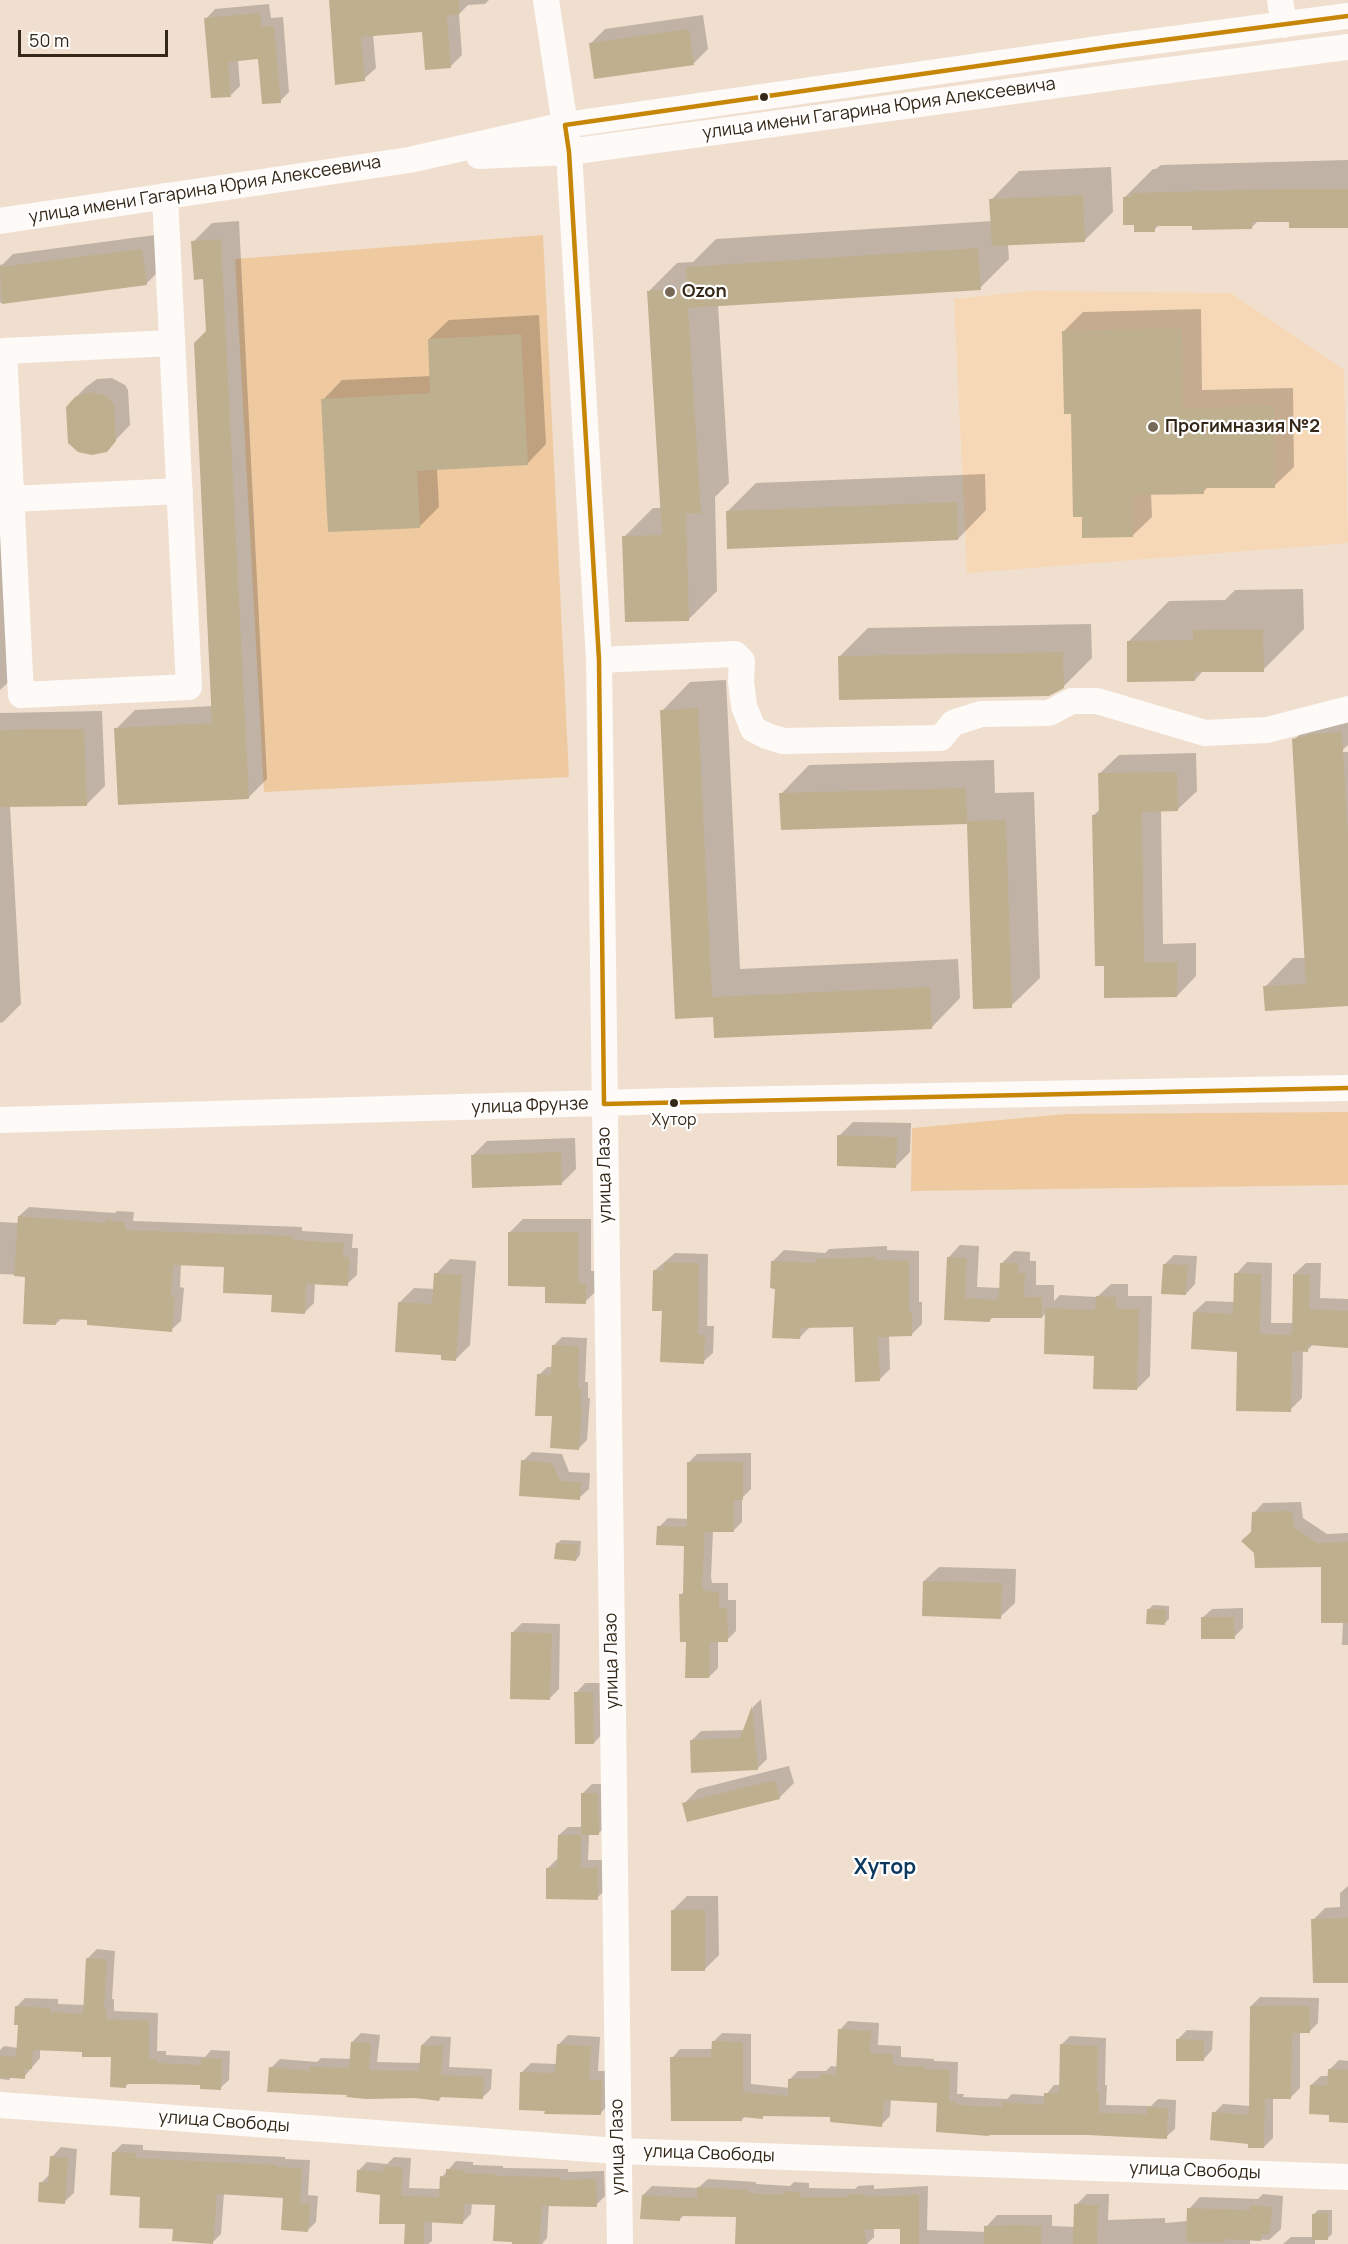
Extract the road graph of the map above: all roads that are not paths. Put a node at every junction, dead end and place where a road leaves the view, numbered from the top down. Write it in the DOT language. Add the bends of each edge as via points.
graph roads {
  1 [pos="546,0"];
  2 [pos="1294,12"];
  3 [pos="1348,16"];
  4 [pos="1348,47"];
  5 [pos="565,124"];
  6 [pos="569,152"];
  7 [pos="409,159"];
  8 [pos="165,196"];
  9 [pos="0,221"];
  10 [pos="172,344"];
  11 [pos="180,491"];
  12 [pos="11,499"];
  13 [pos="599,660"];
  14 [pos="1348,709"];
  15 [pos="1348,1088"];
  16 [pos="604,1104"];
  17 [pos="0,1120"];
  18 [pos="0,2105"];
  19 [pos="618,2151"];
  20 [pos="1348,2177"];
  21 [pos="620,2244"];
  1 -- 5 [label="street, улица Лазо"];
  2 -- 3 [label="street, улица имени Гагарина Юрия Алексеевича"];
  2 -- 5 [label="street, улица имени Гагарина Юрия Алексеевича" via="1118,46"];
  4 -- 6 [label="street, улица имени Гагарина Юрия Алексеевича"];
  5 -- 6 [label="street, улица Лазо"];
  5 -- 7 [label="street, улица имени Гагарина Юрия Алексеевича"];
  6 -- 7 [label="street, улица имени Гагарина Юрия Алексеевича"];
  6 -- 13 [label="street, улица Лазо"];
  7 -- 8 [label="street, улица имени Гагарина Юрия Алексеевича"];
  8 -- 9 [label="street, улица имени Гагарина Юрия Алексеевича"];
  8 -- 10 [label="street"];
  10 -- 11 [label="street"];
  10 -- 12 [label="street" via="4,351"];
  11 -- 12 [label="street"];
  11 -- 12 [label="street" via="189,687 88,692 21,695"];
  13 -- 14 [label="street" via="735,654 742,661 744,706 753,729 783,741 941,738 953,723 981,714 1049,713 1072,701 1097,701 1205,733 1267,730"];
  13 -- 16 [label="street, улица Лазо"];
  15 -- 16 [label="street, улица Фрунзе"];
  16 -- 17 [label="street, улица Фрунзе"];
  16 -- 19 [label="street, улица Лазо"];
  18 -- 19 [label="street, улица Свободы"];
  19 -- 20 [label="street, улица Свободы"];
  19 -- 21 [label="street, улица Лазо"];
}
